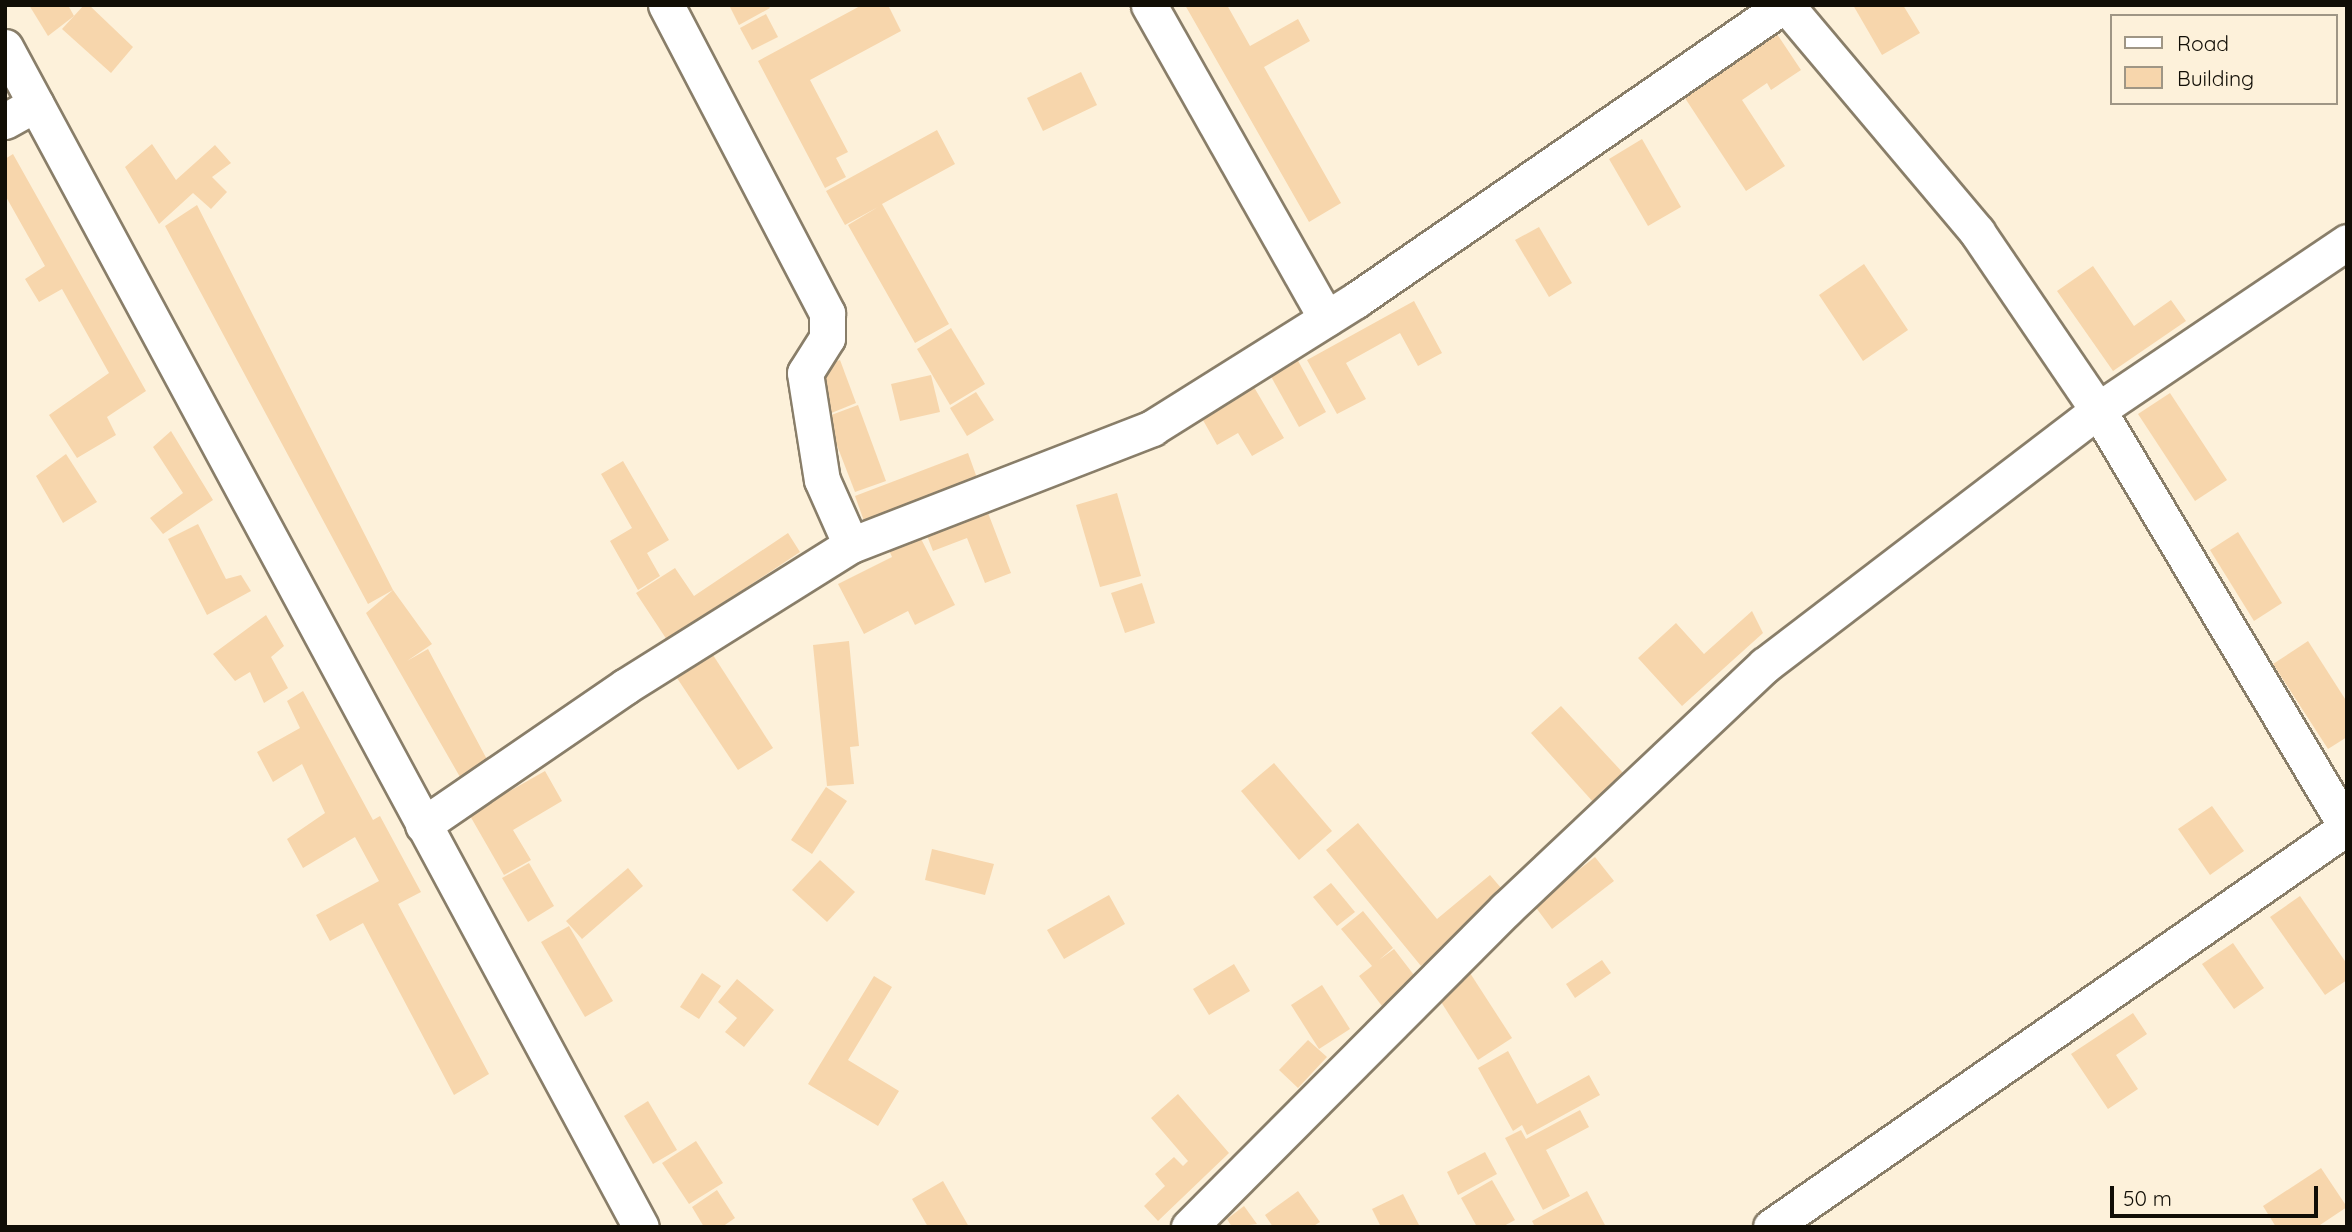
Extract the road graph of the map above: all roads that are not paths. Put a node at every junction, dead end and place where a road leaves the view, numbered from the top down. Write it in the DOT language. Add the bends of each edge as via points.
graph roads {
  1 [pos="666,5"];
  2 [pos="1149,5"];
  3 [pos="1785,5"];
  4 [pos="5,47"];
  5 [pos="36,104"];
  6 [pos="5,121"];
  7 [pos="2347,242"];
  8 [pos="1326,318"];
  9 [pos="2098,410"];
  10 [pos="851,545"];
  11 [pos="423,825"];
  12 [pos="2347,827"];
  13 [pos="641,1227"];
  14 [pos="1189,1227"];
  15 [pos="1771,1227"];
  1 -- 10 [label="street" via="827,313 827,338 805,373 822,480"];
  2 -- 8 [label="street"];
  3 -- 8 [label="street"];
  3 -- 9 [label="street" via="1977,232"];
  4 -- 5 [label="street"];
  5 -- 6 [label="street"];
  5 -- 11 [label="street"];
  7 -- 9 [label="street"];
  8 -- 10 [label="street" via="1152,428"];
  9 -- 12 [label="street"];
  9 -- 14 [label="street" via="1765,665 1506,909"];
  10 -- 11 [label="street" via="626,686"];
  11 -- 13 [label="street"];
  12 -- 15 [label="street"];
}
